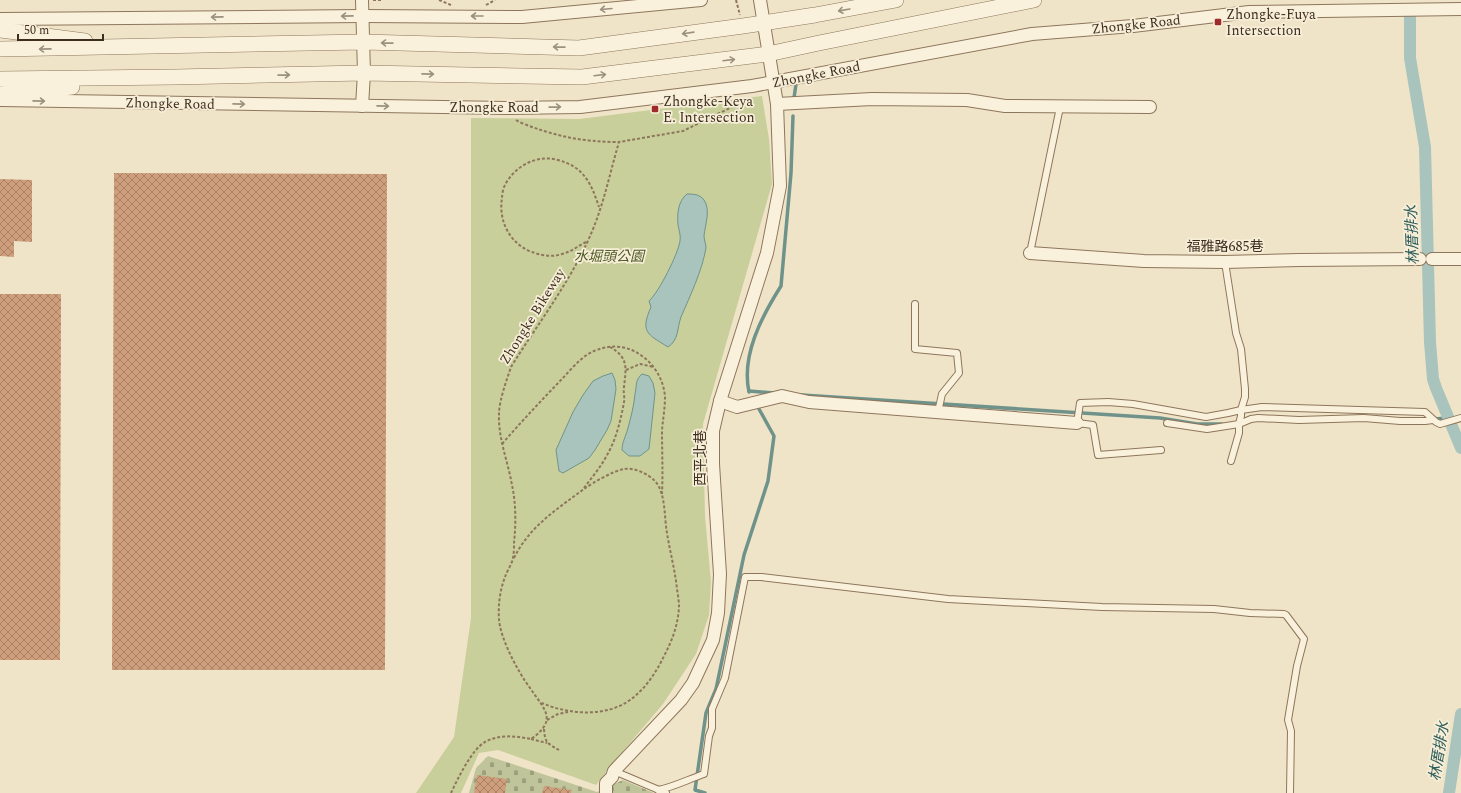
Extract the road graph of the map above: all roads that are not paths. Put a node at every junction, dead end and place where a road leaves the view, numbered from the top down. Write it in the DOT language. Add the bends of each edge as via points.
graph roads {
  1 [pos="362,0"];
  2 [pos="701,0"];
  3 [pos="760,0"];
  4 [pos="896,0"];
  5 [pos="1034,0"];
  6 [pos="1461,9"];
  7 [pos="363,16"];
  8 [pos="0,19"];
  9 [pos="763,22"];
  10 [pos="0,30"];
  11 [pos="363,42"];
  12 [pos="140,48"];
  13 [pos="0,50"];
  14 [pos="768,54"];
  15 [pos="364,73"];
  16 [pos="175,78"];
  17 [pos="0,79"];
  18 [pos="774,82"];
  19 [pos="0,94"];
  20 [pos="0,100"];
  21 [pos="777,104"];
  22 [pos="362,106"];
  23 [pos="1060,107"];
  24 [pos="1150,107"];
  25 [pos="1030,254"];
  26 [pos="1420,259"];
  27 [pos="1432,259"];
  28 [pos="1461,259"];
  29 [pos="1225,262"];
  30 [pos="915,304"];
  31 [pos="720,401"];
  32 [pos="1240,410"];
  33 [pos="938,412"];
  34 [pos="1461,418"];
  35 [pos="1433,420"];
  36 [pos="1167,422"];
  37 [pos="1077,423"];
  38 [pos="1238,424"];
  39 [pos="1161,450"];
  40 [pos="1231,461"];
  41 [pos="614,771"];
  42 [pos="606,788"];
  43 [pos="658,790"];
  44 [pos="666,793"];
  45 [pos="1290,793"];
  1 -- 7 [label="street"];
  2 -- 7 [label="street, one-way" via="522,17"];
  3 -- 9 [label="street, 西平北巷"];
  4 -- 9 [label="street, one-way"];
  5 -- 14 [label="street, Zhongke Road"];
  6 -- 18 [label="street, Zhongke Road" via="1250,12 1133,26 1032,34"];
  7 -- 8 [label="street, one-way"];
  7 -- 11 [label="street"];
  9 -- 11 [label="street, one-way" via="579,48"];
  9 -- 14 [label="street, 西平北巷"];
  10 -- 12 [label="street"];
  11 -- 12 [label="street"];
  11 -- 15 [label="street"];
  12 -- 13 [label="street, one-way"];
  15 -- 14 [label="street, Zhongke Road, one-way" via="582,77"];
  14 -- 18 [label="street, 西平北巷"];
  16 -- 15 [label="street, Zhongke Road, one-way"];
  15 -- 22 [label="street"];
  16 -- 17 [label="street, Zhongke Road"];
  16 -- 19 [label="street"];
  18 -- 21 [label="street, 西平北巷"];
  22 -- 18 [label="street, Zhongke Road, one-way" via="580,107"];
  20 -- 22 [label="street, Zhongke Road, one-way"];
  21 -- 23 [label="street" via="872,99 967,100 1006,106"];
  21 -- 31 [label="street, 西平北巷" via="780,186 767,253"];
  23 -- 24 [label="street"];
  23 -- 25 [label="lane"];
  25 -- 29 [label="street, 福雅路685巷" via="1144,261"];
  26 -- 27 [label="lane"];
  26 -- 29 [label="street, 福雅路685巷"];
  27 -- 28 [label="street"];
  29 -- 32 [label="lane" via="1243,365 1245,397"];
  30 -- 33 [label="lane" via="915,349 957,353 959,373 942,394"];
  31 -- 33 [label="street" via="737,407 782,396 809,402"];
  31 -- 41 [label="street, 西平北巷" via="713,431 720,574 718,613 713,640 693,683 681,700"];
  32 -- 35 [label="lane" via="1262,407 1425,412"];
  32 -- 37 [label="lane" via="1206,417 1134,404 1080,403"];
  32 -- 38 [label="lane"];
  33 -- 37 [label="street"];
  34 -- 35 [label="lane" via="1443,424"];
  35 -- 38 [label="lane" via="1258,418"];
  36 -- 38 [label="lane" via="1207,429"];
  37 -- 39 [label="lane" via="1093,424 1098,455"];
  38 -- 40 [label="lane" via="1239,433"];
  41 -- 42 [label="street, 西平北巷"];
  41 -- 43 [label="lane"];
  43 -- 44 [label="lane"];
  43 -- 45 [label="lane" via="704,774 712,728 712,709 725,678 745,577 761,577 948,599 1284,614 1304,639 1288,720"];
}
